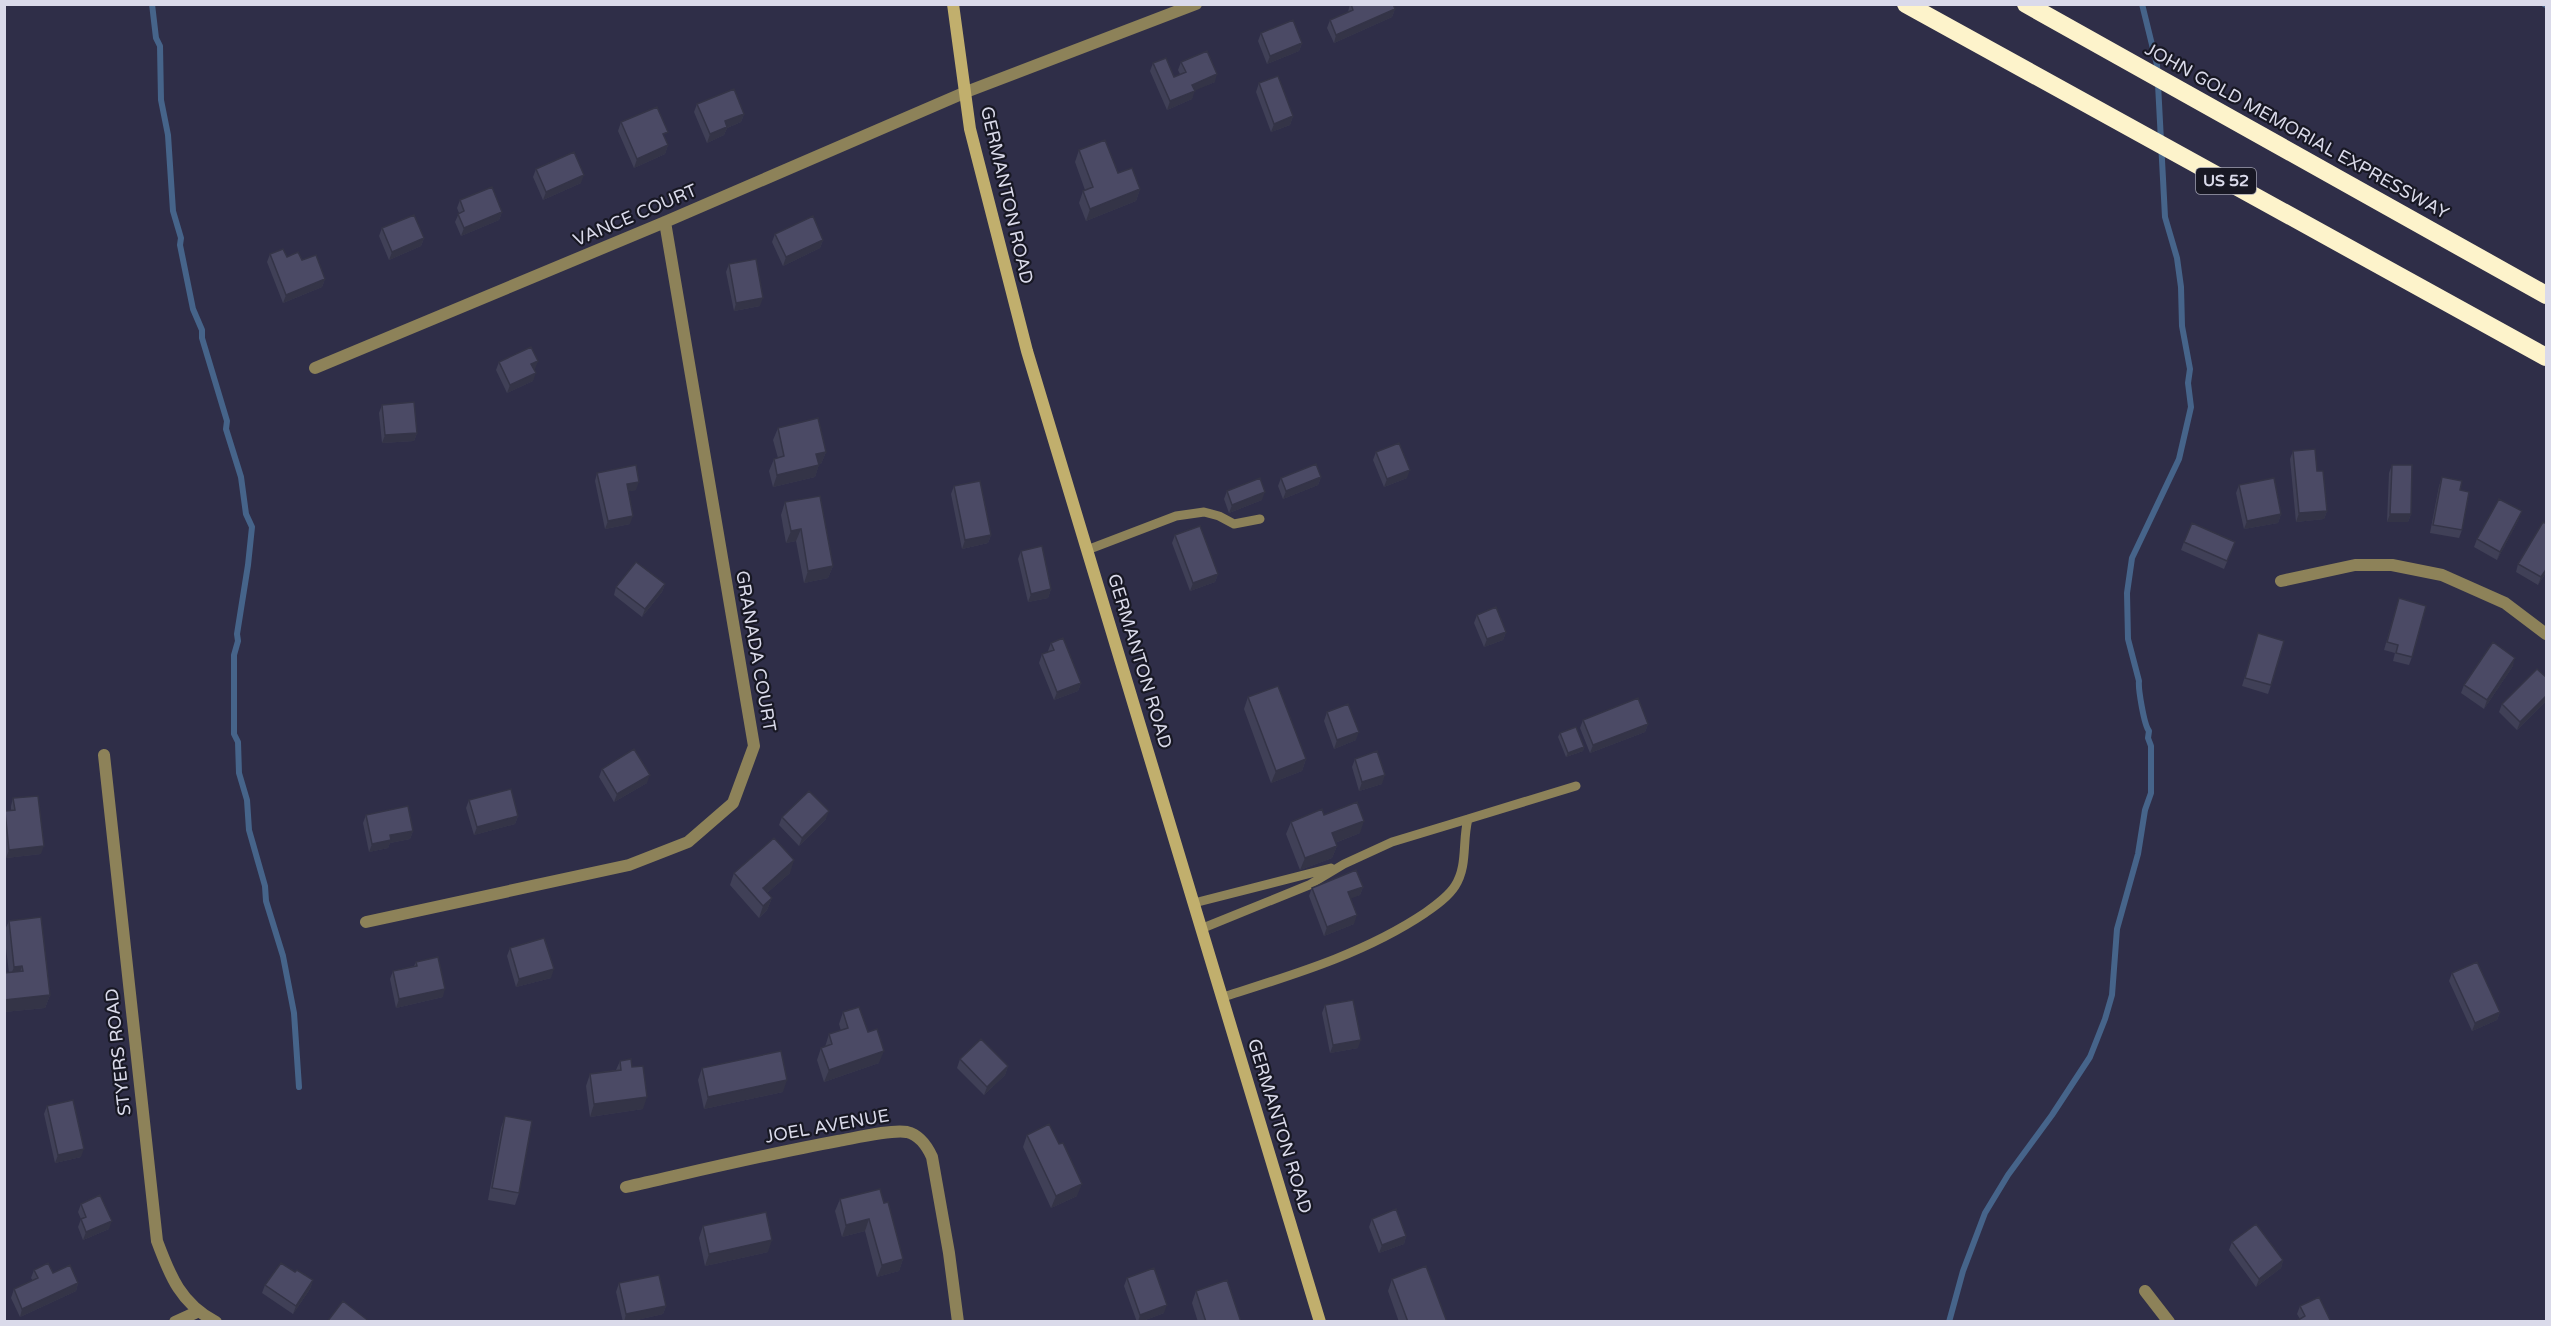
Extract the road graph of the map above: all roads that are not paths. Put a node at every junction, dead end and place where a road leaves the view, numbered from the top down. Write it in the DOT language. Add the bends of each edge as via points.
graph roads {
  1 [pos="953,4"];
  2 [pos="1196,4"];
  3 [pos="1906,4"];
  4 [pos="2026,4"];
  5 [pos="966,92"];
  6 [pos="665,222"];
  7 [pos="2547,295"];
  8 [pos="2547,357"];
  9 [pos="315,368"];
  10 [pos="1260,519"];
  11 [pos="1087,550"];
  12 [pos="2281,581"];
  13 [pos="2547,634"];
  14 [pos="104,755"];
  15 [pos="1576,786"];
  16 [pos="1468,819"];
  17 [pos="1344,864"];
  18 [pos="1194,903"];
  19 [pos="366,922"];
  20 [pos="1203,928"];
  21 [pos="1223,997"];
  22 [pos="626,1187"];
  23 [pos="2145,1291"];
  24 [pos="197,1312"];
  25 [pos="175,1322"];
  26 [pos="216,1322"];
  27 [pos="958,1322"];
  28 [pos="1320,1322"];
  29 [pos="2169,1322"];
  1 -- 5 [label="main road, GERMANTON ROAD"];
  2 -- 5 [label="street, VANCE COURT"];
  3 -- 8 [label="highway, US 52"];
  4 -- 7 [label="highway, JOHN GOLD MEMORIAL EXPRESSWAY"];
  5 -- 6 [label="street, VANCE COURT"];
  5 -- 11 [label="main road, GERMANTON ROAD" via="970,129 1008,282"];
  6 -- 9 [label="street, VANCE COURT"];
  6 -- 19 [label="street, GRANADA COURT" via="754,746 733,803 688,842 628,865"];
  10 -- 11 [label="lane" via="1234,524 1204,512 1176,516"];
  11 -- 18 [label="main road, GERMANTON ROAD"];
  12 -- 13 [label="street" via="2355,565 2392,565 2442,575 2505,603"];
  14 -- 24 [label="street, STYERS ROAD" via="157,1241 169,1274"];
  15 -- 16 [label="lane"];
  16 -- 17 [label="lane" via="1392,842"];
  16 -- 21 [label="lane" via="1461,871 1455,886 1436,905 1376,943"];
  17 -- 18 [label="lane"];
  17 -- 20 [label="lane" via="1309,885"];
  18 -- 20 [label="main road, GERMANTON ROAD"];
  20 -- 21 [label="main road, GERMANTON ROAD"];
  21 -- 28 [label="main road, GERMANTON ROAD"];
  22 -- 27 [label="street, JOEL AVENUE" via="784,1151 905,1131 914,1134 932,1157"];
  23 -- 29 [label="street"];
  24 -- 25 [label="street"];
  24 -- 26 [label="street, STYERS ROAD"];
}
